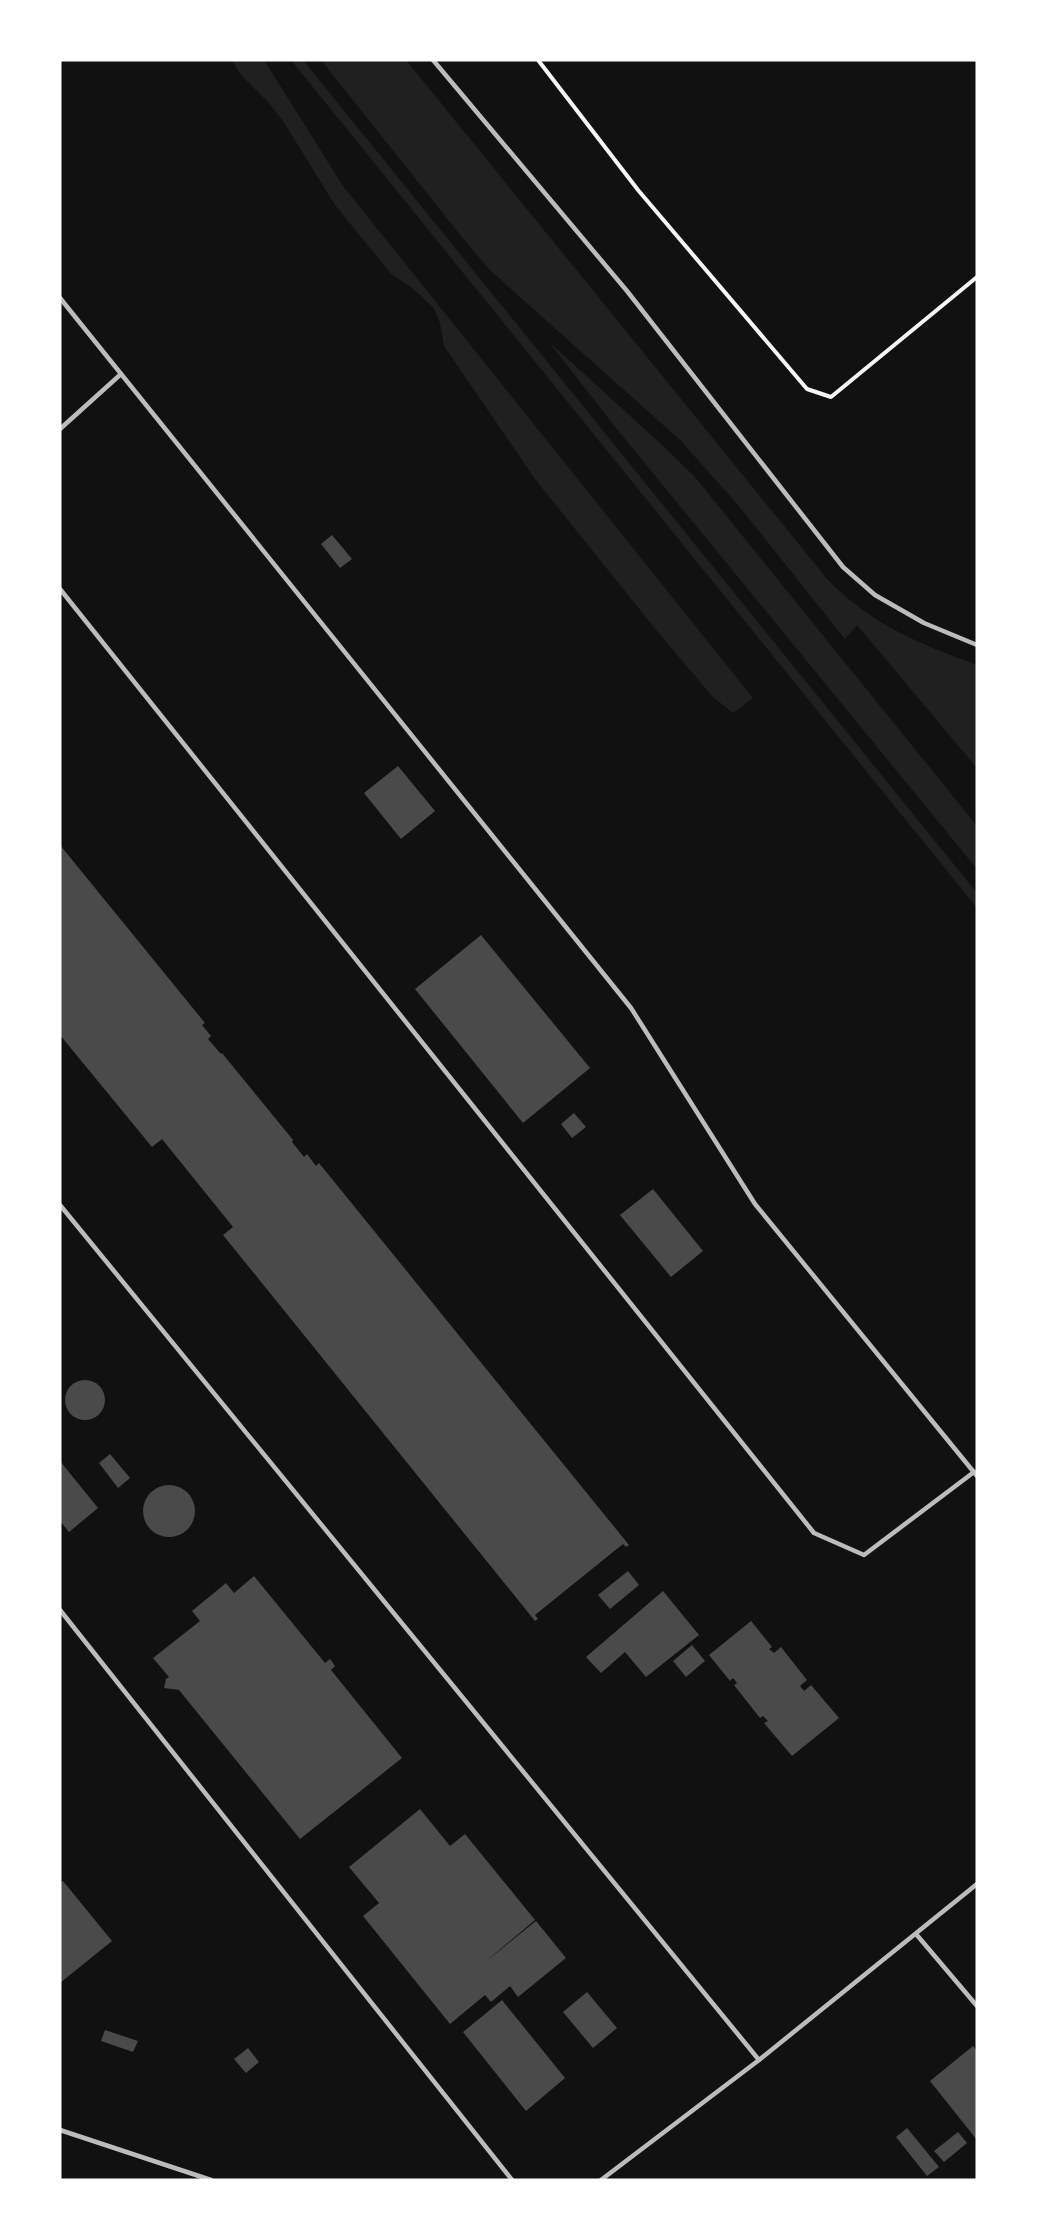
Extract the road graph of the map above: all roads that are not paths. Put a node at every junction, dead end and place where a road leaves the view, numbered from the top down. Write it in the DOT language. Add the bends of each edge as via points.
graph roads {
  1 [pos="433,60"];
  2 [pos="60,298"];
  3 [pos="121,374"];
  4 [pos="60,429"];
  5 [pos="60,589"];
  6 [pos="977,645"];
  7 [pos="60,1205"];
  8 [pos="975,1474"];
  9 [pos="60,1610"];
  10 [pos="977,1884"];
  11 [pos="916,1934"];
  12 [pos="977,2006"];
  13 [pos="759,2060"];
  14 [pos="60,2130"];
  15 [pos="211,2180"];
  16 [pos="512,2180"];
  17 [pos="601,2180"];
  1 -- 6 [label="lane" via="627,291 843,567 875,594 924,623"];
  2 -- 3 [label="lane"];
  3 -- 4 [label="lane"];
  3 -- 8 [label="lane" via="631,1008 755,1204"];
  5 -- 8 [label="lane" via="814,1533 864,1555"];
  7 -- 13 [label="lane"];
  9 -- 16 [label="lane"];
  10 -- 11 [label="lane"];
  11 -- 12 [label="lane"];
  11 -- 13 [label="lane"];
  13 -- 17 [label="lane"];
  14 -- 15 [label="lane"];
}
